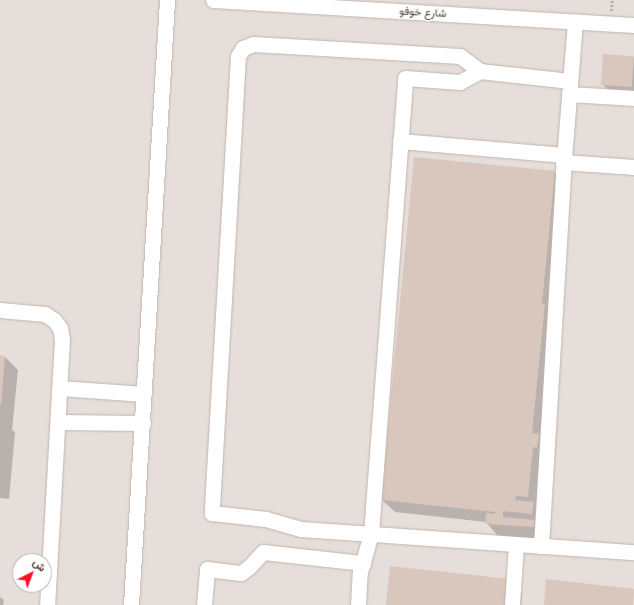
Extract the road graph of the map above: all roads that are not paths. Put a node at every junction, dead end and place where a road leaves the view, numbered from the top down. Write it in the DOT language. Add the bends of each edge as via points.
graph roads {
  1 [pos="167,0"];
  2 [pos="213,0"];
  3 [pos="575,21"];
  4 [pos="634,25"];
  5 [pos="480,71"];
  6 [pos="570,88"];
  7 [pos="634,98"];
  8 [pos="400,142"];
  9 [pos="564,158"];
  10 [pos="634,167"];
  11 [pos="0,310"];
  12 [pos="60,388"];
  13 [pos="144,394"];
  14 [pos="58,422"];
  15 [pos="143,422"];
  16 [pos="371,534"];
  17 [pos="516,544"];
  18 [pos="541,546"];
  19 [pos="634,552"];
  20 [pos="363,562"];
  21 [pos="47,605"];
  22 [pos="131,605"];
  23 [pos="204,605"];
  24 [pos="358,605"];
  25 [pos="512,605"];
  1 -- 13 [label="street"];
  2 -- 3 [label="street, شارع خوفو"];
  3 -- 4 [label="street, شارع خوفو"];
  3 -- 6 [label="street"];
  5 -- 6 [label="street"];
  5 -- 8 [label="street" via="460,82 405,78"];
  5 -- 16 [label="street" via="460,56 444,55 253,44 243,48 238,56 212,513 266,519 301,529"];
  6 -- 7 [label="street"];
  6 -- 9 [label="street"];
  8 -- 9 [label="street"];
  8 -- 16 [label="street"];
  9 -- 10 [label="street"];
  9 -- 18 [label="street"];
  11 -- 12 [label="street" via="38,312 54,320 60,328 62,338"];
  12 -- 13 [label="street"];
  12 -- 14 [label="street"];
  13 -- 15 [label="street"];
  14 -- 15 [label="street"];
  14 -- 21 [label="street"];
  15 -- 22 [label="street"];
  16 -- 17 [label="street"];
  16 -- 20 [label="street"];
  17 -- 18 [label="street"];
  17 -- 25 [label="street"];
  18 -- 19 [label="street"];
  20 -- 23 [label="street" via="263,552 241,573 207,569"];
  20 -- 24 [label="street"];
}
